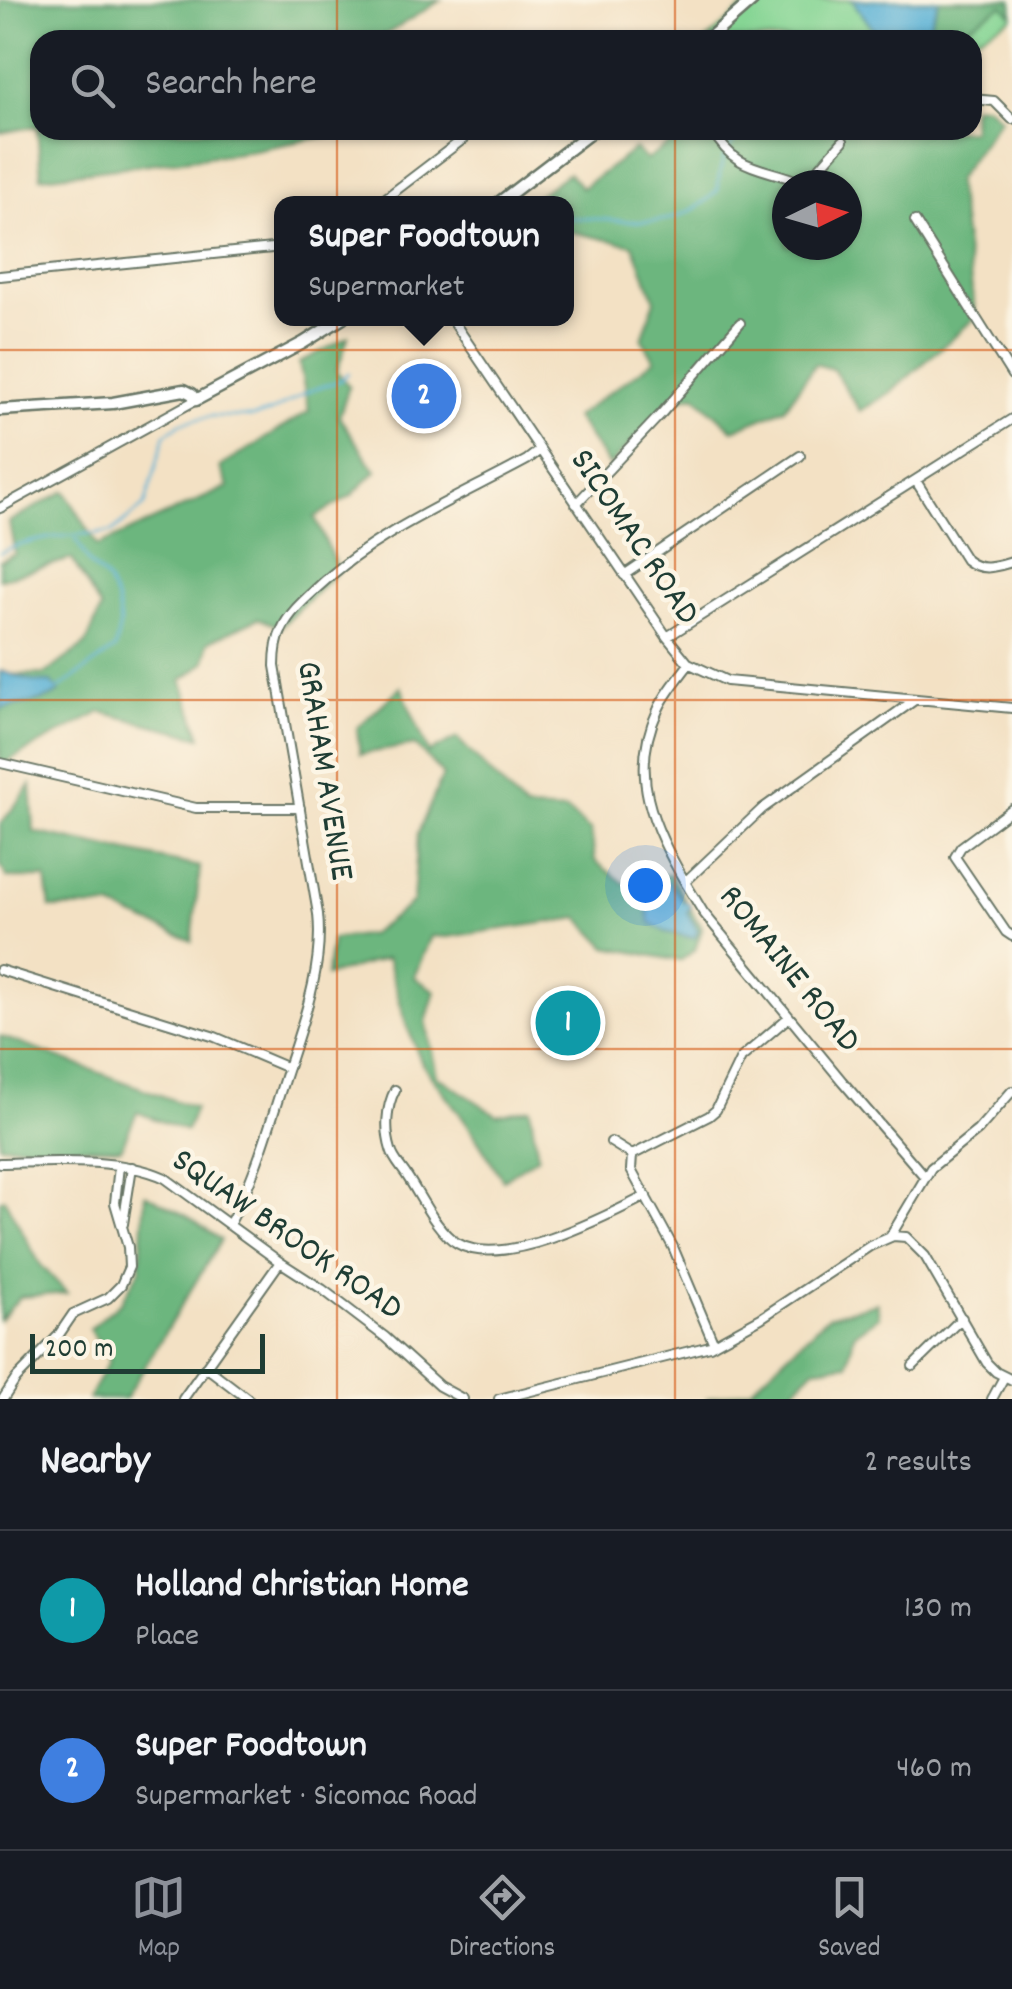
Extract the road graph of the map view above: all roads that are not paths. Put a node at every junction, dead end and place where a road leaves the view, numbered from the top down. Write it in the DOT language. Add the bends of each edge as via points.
graph roads {
  1 [pos="754,0"];
  2 [pos="720,30"];
  3 [pos="982,100"];
  4 [pos="1012,119"];
  5 [pos="461,140"];
  6 [pos="581,140"];
  7 [pos="719,140"];
  8 [pos="844,141"];
  9 [pos="818,170"];
  10 [pos="772,173"];
  11 [pos="388,196"];
  12 [pos="507,196"];
  13 [pos="915,222"];
  14 [pos="274,247"];
  15 [pos="0,276"];
  16 [pos="740,323"];
  17 [pos="330,326"];
  18 [pos="456,326"];
  19 [pos="1012,375"];
  20 [pos="196,400"];
  21 [pos="0,410"];
  22 [pos="1012,419"];
  23 [pos="540,450"];
  24 [pos="800,456"];
  25 [pos="916,481"];
  26 [pos="576,504"];
  27 [pos="0,508"];
  28 [pos="1012,562"];
  29 [pos="624,575"];
  30 [pos="667,637"];
  31 [pos="690,664"];
  32 [pos="916,699"];
  33 [pos="1012,708"];
  34 [pos="1,763"];
  35 [pos="300,808"];
  36 [pos="1012,809"];
  37 [pos="685,882"];
  38 [pos="1012,936"];
  39 [pos="0,970"];
  40 [pos="789,1017"];
  41 [pos="288,1068"];
  42 [pos="395,1090"];
  43 [pos="1012,1091"];
  44 [pos="611,1142"];
  45 [pos="632,1155"];
  46 [pos="0,1162"];
  47 [pos="119,1166"];
  48 [pos="132,1168"];
  49 [pos="925,1177"];
  50 [pos="646,1196"];
  51 [pos="123,1224"];
  52 [pos="229,1225"];
  53 [pos="890,1237"];
  54 [pos="280,1262"];
  55 [pos="962,1318"];
  56 [pos="714,1344"];
  57 [pos="206,1366"];
  58 [pos="913,1366"];
  59 [pos="1008,1379"];
  60 [pos="3,1399"];
  61 [pos="183,1399"];
  62 [pos="248,1399"];
  63 [pos="462,1399"];
  64 [pos="499,1399"];
  65 [pos="992,1399"];
  1 -- 2 [label="main road"];
  3 -- 4 [label="street" via="994,101"];
  5 -- 11 [label="street"];
  6 -- 12 [label="main road"];
  7 -- 10 [label="street" via="739,162"];
  8 -- 9 [label="street"];
  13 -- 19 [label="street"];
  14 -- 15 [label="street"];
  16 -- 26 [label="street"];
  17 -- 20 [label="main road"];
  18 -- 23 [label="street, SICOMAC ROAD"];
  20 -- 21 [label="main road" via="184,390 113,403"];
  20 -- 27 [label="street"];
  22 -- 25 [label="street"];
  23 -- 26 [label="street, SICOMAC ROAD"];
  23 -- 35 [label="street, GRAHAM AVENUE" via="378,540 341,566 286,622 275,666"];
  24 -- 29 [label="street"];
  25 -- 28 [label="street" via="966,560 978,568"];
  25 -- 30 [label="street"];
  26 -- 29 [label="street, SICOMAC ROAD"];
  29 -- 30 [label="street, SICOMAC ROAD"];
  30 -- 31 [label="street, SICOMAC ROAD"];
  31 -- 32 [label="street, SICOMAC ROAD" via="727,681"];
  31 -- 37 [label="street" via="657,711 644,768 654,825"];
  32 -- 33 [label="street, SICOMAC ROAD"];
  32 -- 37 [label="street, ROMAINE ROAD" via="752,816"];
  34 -- 35 [label="street" via="196,808"];
  35 -- 41 [label="street, GRAHAM AVENUE" via="321,937"];
  36 -- 38 [label="street" via="955,857"];
  37 -- 40 [label="street, ROMAINE ROAD"];
  39 -- 41 [label="street" via="226,1040"];
  40 -- 45 [label="street" via="737,1064 710,1116"];
  40 -- 49 [label="street, ROMAINE ROAD"];
  41 -- 52 [label="street, GRAHAM AVENUE" via="257,1167"];
  42 -- 50 [label="street" via="388,1116 391,1152 457,1243 478,1251 508,1249 578,1228"];
  43 -- 49 [label="street"];
  44 -- 45 [label="street"];
  45 -- 50 [label="street" via="631,1170"];
  46 -- 47 [label="street, SQUAW BROOK ROAD"];
  47 -- 48 [label="street, SQUAW BROOK ROAD"];
  47 -- 51 [label="street" via="115,1203"];
  48 -- 51 [label="street"];
  48 -- 52 [label="street, SQUAW BROOK ROAD" via="165,1178"];
  49 -- 53 [label="street"];
  50 -- 56 [label="street"];
  51 -- 60 [label="street" via="129,1267 122,1285 73,1314"];
  52 -- 54 [label="street, SQUAW BROOK ROAD"];
  53 -- 55 [label="street" via="915,1244"];
  53 -- 56 [label="street"];
  54 -- 57 [label="street"];
  54 -- 63 [label="street, SQUAW BROOK ROAD"];
  55 -- 58 [label="street"];
  55 -- 59 [label="street" via="988,1363"];
  56 -- 64 [label="street"];
  57 -- 61 [label="street"];
  57 -- 62 [label="street"];
  59 -- 65 [label="street"];
}
